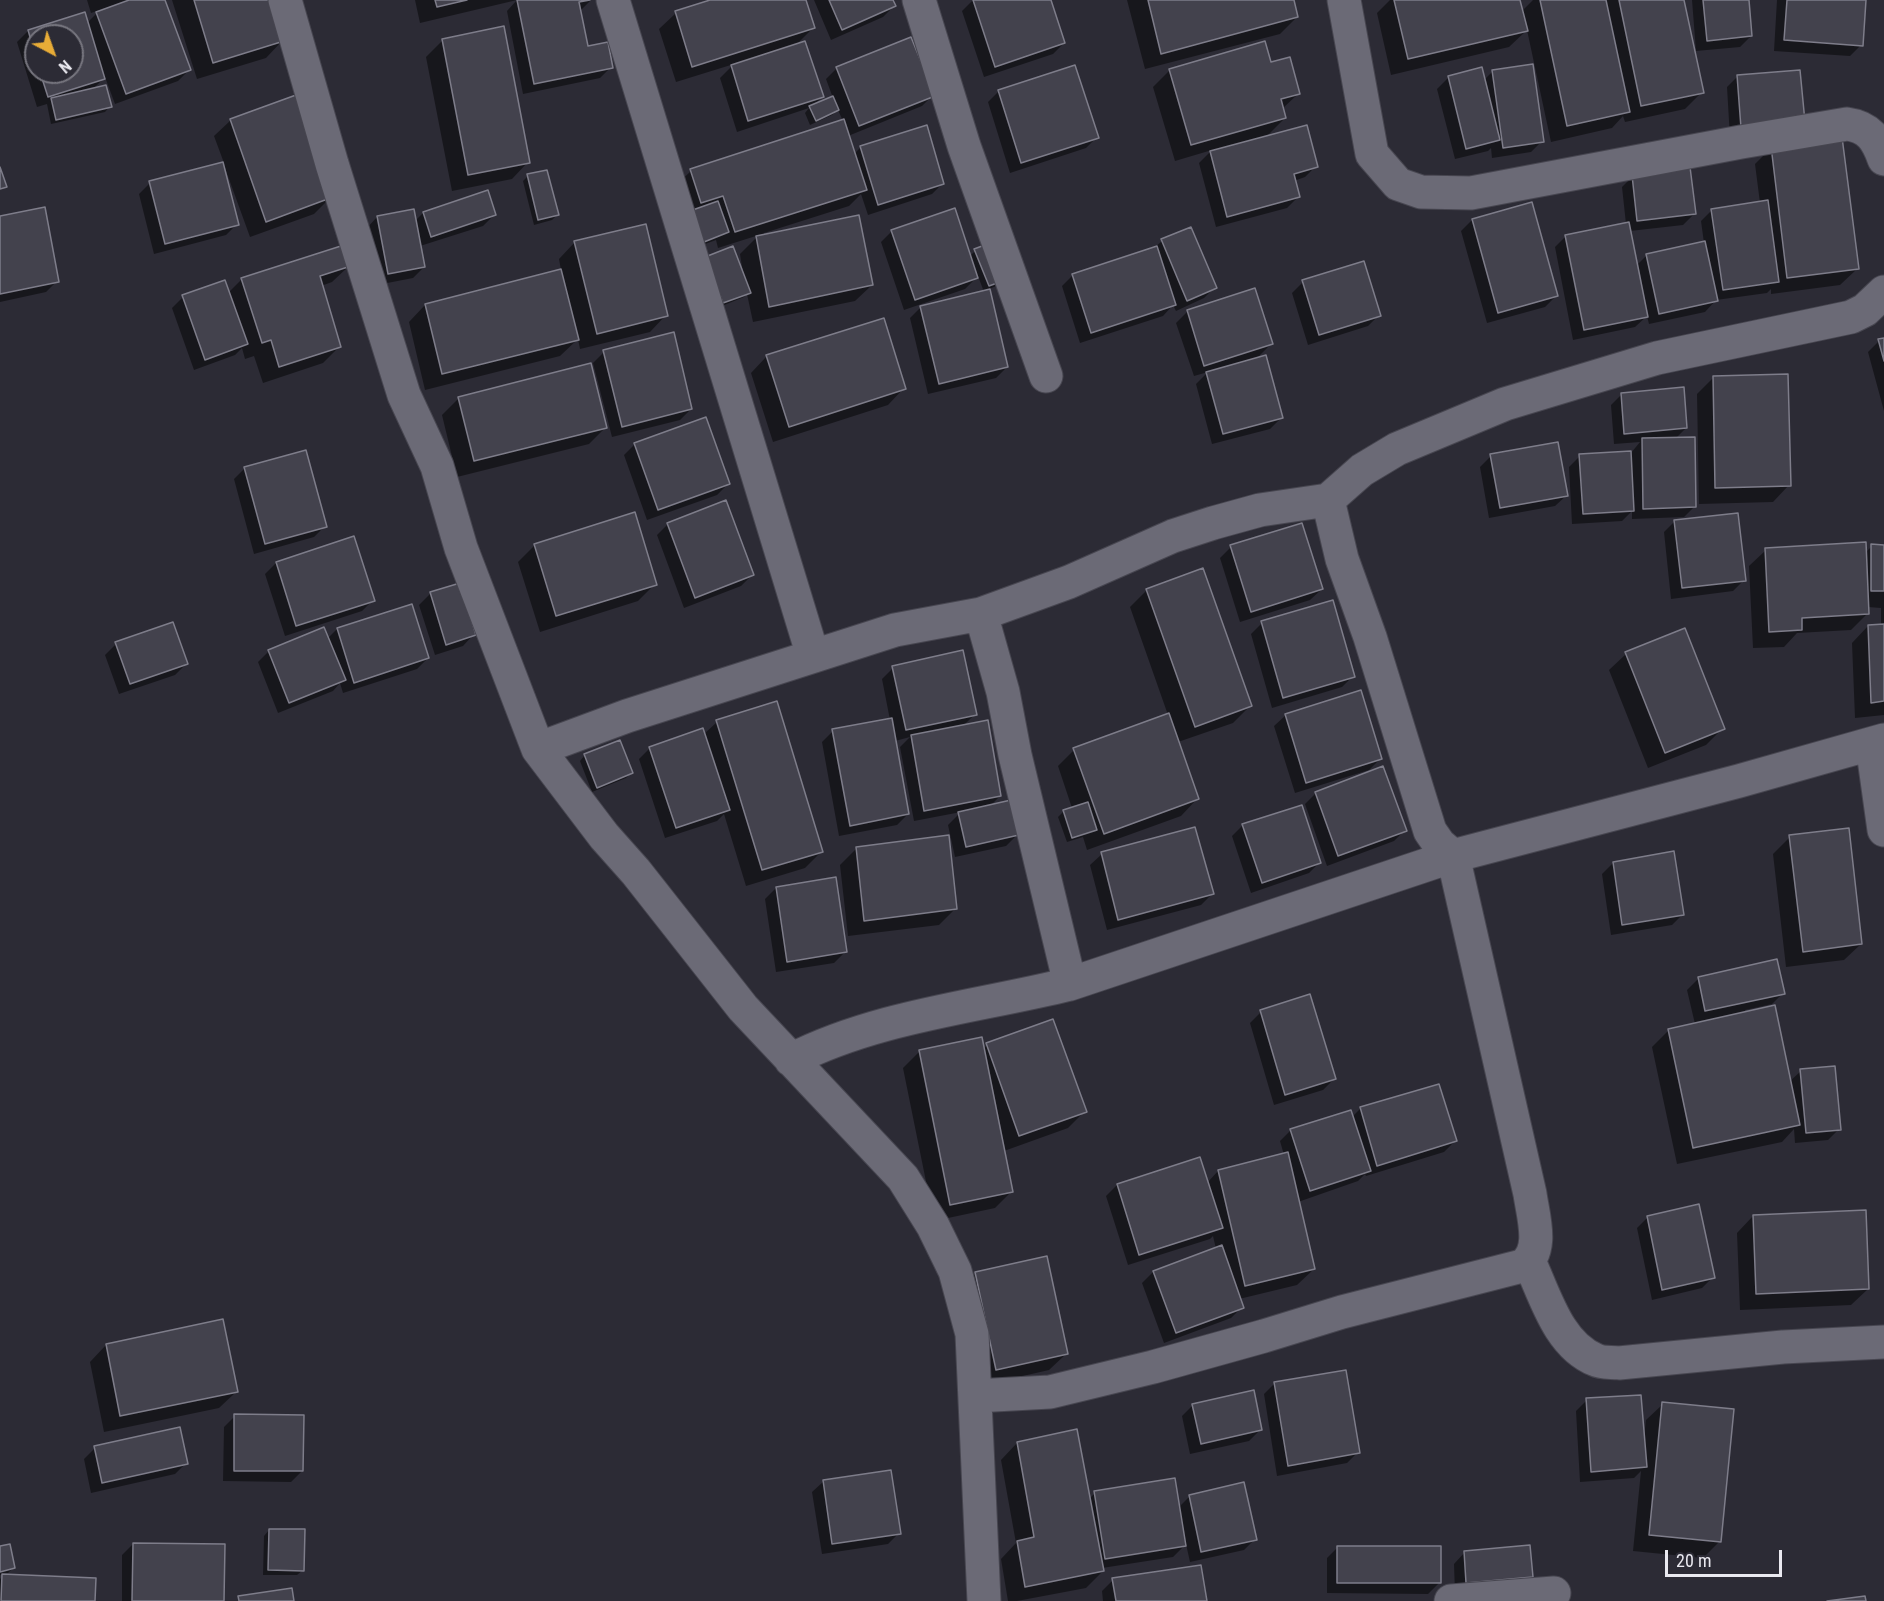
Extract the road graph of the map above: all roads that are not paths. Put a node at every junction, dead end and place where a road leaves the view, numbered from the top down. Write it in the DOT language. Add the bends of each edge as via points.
graph roads {
  1 [pos="285,0"];
  2 [pos="613,0"];
  3 [pos="919,0"];
  4 [pos="1344,0"];
  5 [pos="1884,159"];
  6 [pos="1884,292"];
  7 [pos="1046,376"];
  8 [pos="1328,500"];
  9 [pos="981,614"];
  10 [pos="813,656"];
  11 [pos="1878,742"];
  12 [pos="538,749"];
  13 [pos="1884,830"];
  14 [pos="1453,856"];
  15 [pos="1070,984"];
  16 [pos="791,1060"];
  17 [pos="1529,1261"];
  18 [pos="1884,1342"];
  19 [pos="975,1396"];
  20 [pos="1554,1593"];
  21 [pos="984,1601"];
  22 [pos="1451,1601"];
  1 -- 12 [label="street" via="404,395 437,466 461,548"];
  2 -- 10 [label="street"];
  3 -- 7 [label="street" via="964,146"];
  4 -- 5 [label="street" via="1372,154 1398,184 1421,192 1471,193 1847,124 1861,126 1871,135"];
  6 -- 8 [label="street" via="1851,317 1657,358 1505,404 1397,449 1362,470"];
  8 -- 9 [label="street" via="1260,510 1173,536 1069,582"];
  8 -- 14 [label="street" via="1342,560 1430,831"];
  9 -- 10 [label="street" via="895,630"];
  9 -- 15 [label="street" via="1003,692"];
  10 -- 12 [label="street"];
  11 -- 13 [label="street"];
  11 -- 14 [label="street"];
  12 -- 16 [label="street" via="743,1008"];
  14 -- 15 [label="street"];
  14 -- 17 [label="street" via="1530,1194 1536,1248"];
  15 -- 16 [label="street" via="856,1033"];
  16 -- 19 [label="street" via="903,1178 933,1226 955,1271 972,1334"];
  17 -- 18 [label="street" via="1567,1337 1580,1352 1597,1361 1619,1363"];
  17 -- 19 [label="street" via="1516,1268 1342,1311 1142,1370 1050,1392"];
  19 -- 21 [label="street"];
  20 -- 22 [label="street"];
}
